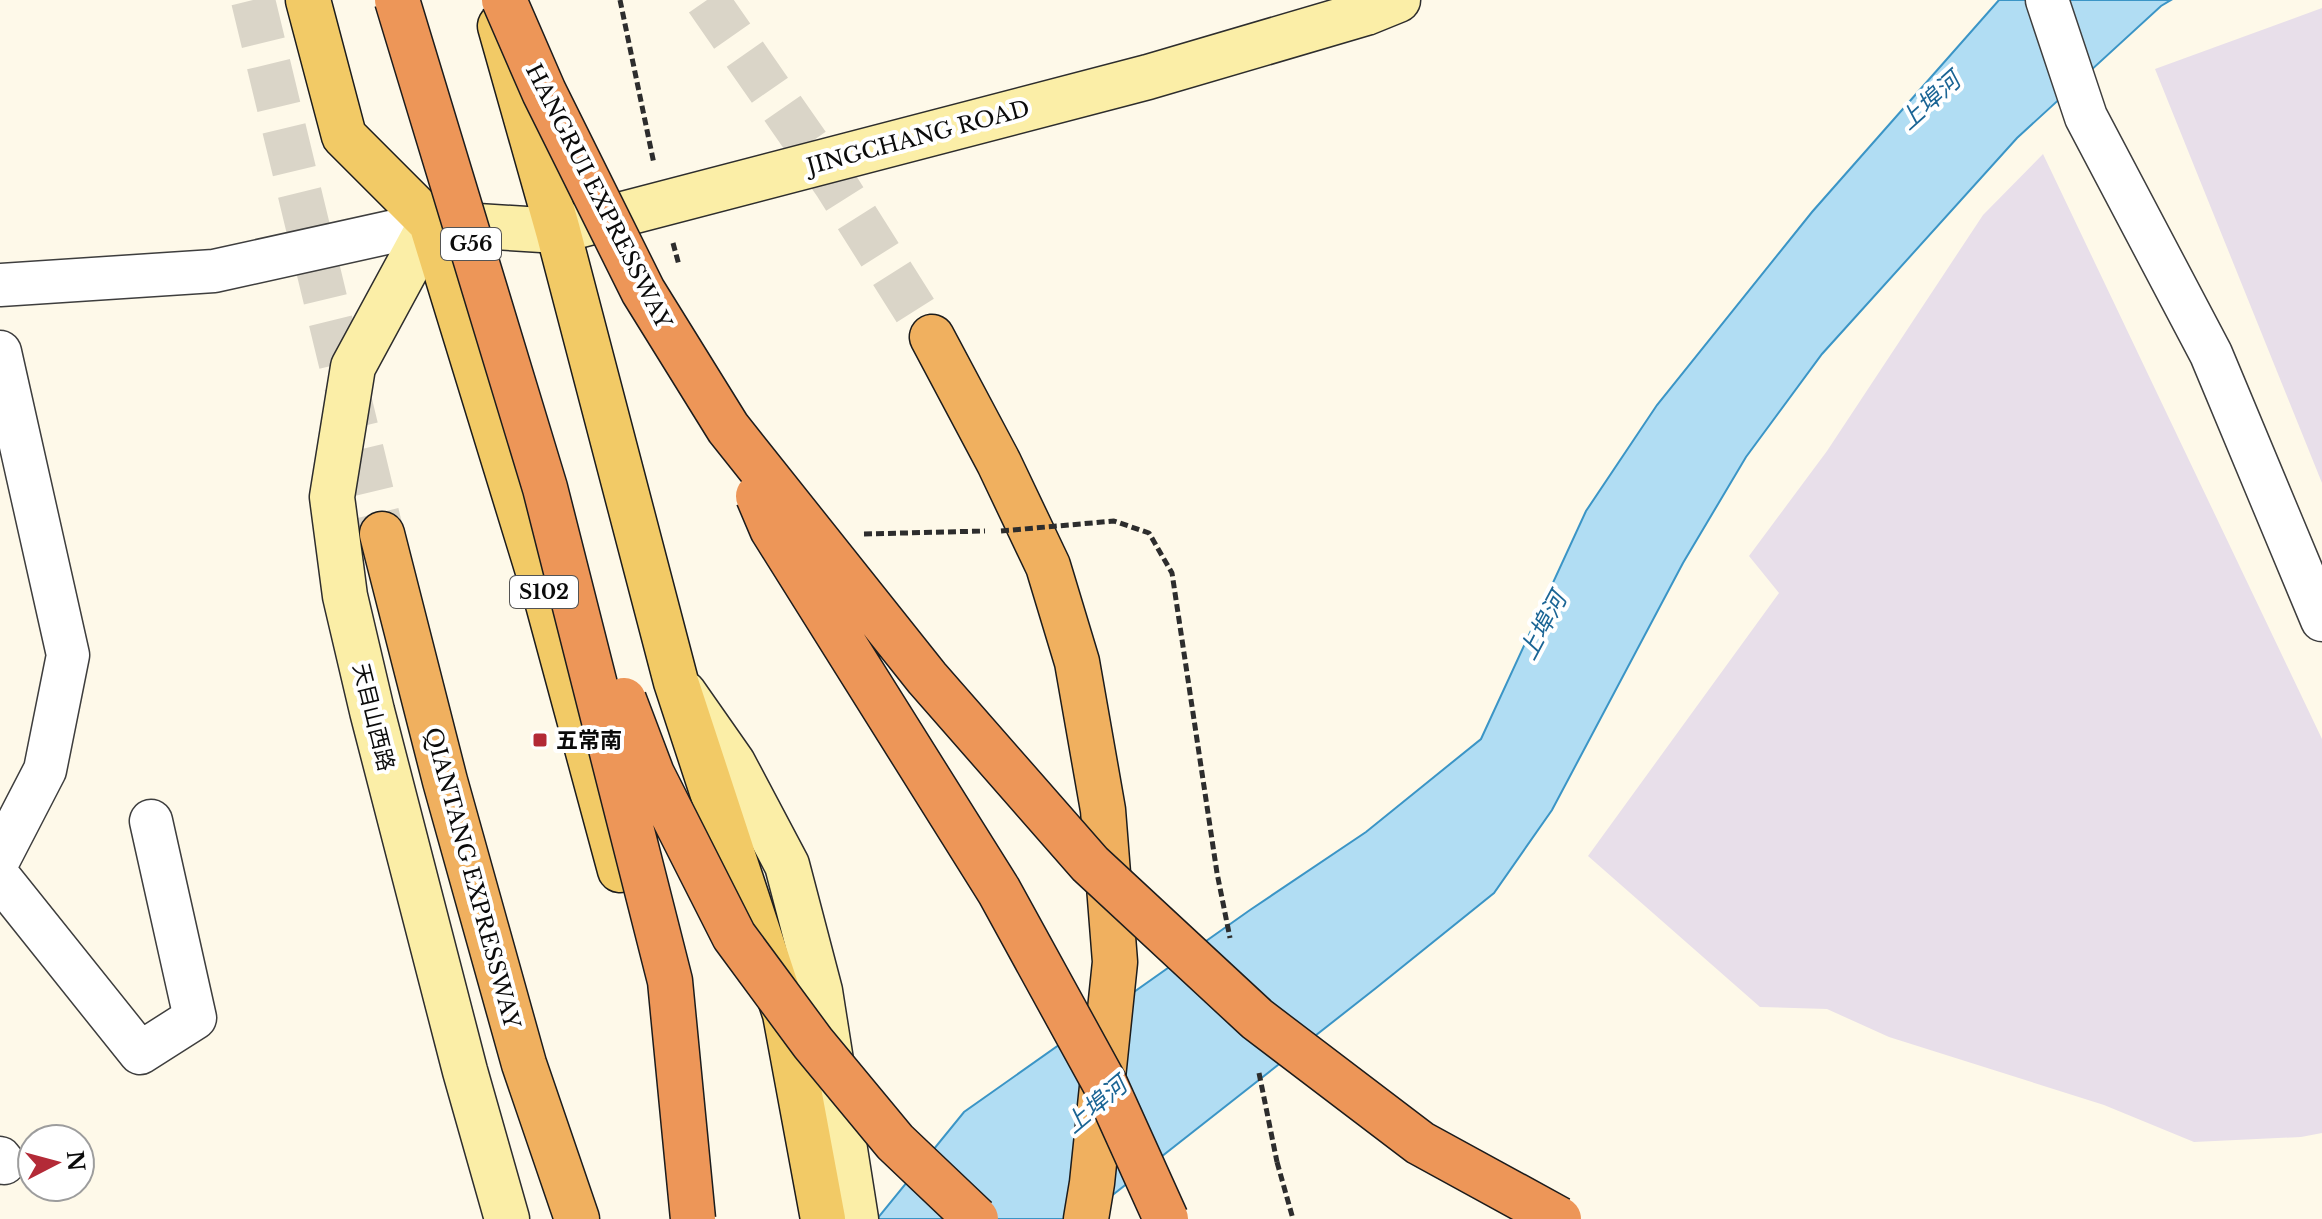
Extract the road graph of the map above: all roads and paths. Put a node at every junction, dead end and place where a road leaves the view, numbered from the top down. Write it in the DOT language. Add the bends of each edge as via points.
graph roads {
  1 [pos="308,0"];
  2 [pos="397,0"];
  3 [pos="494,0"];
  4 [pos="504,0"];
  5 [pos="620,0"];
  6 [pos="1398,0"];
  7 [pos="2047,0"];
  8 [pos="662,204"];
  9 [pos="431,223"];
  10 [pos="558,231"];
  11 [pos="0,285"];
  12 [pos="932,337"];
  13 [pos="0,352"];
  14 [pos="728,428"];
  15 [pos="545,488"];
  16 [pos="1001,531"];
  17 [pos="382,534"];
  18 [pos="2322,620"];
  19 [pos="676,682"];
  20 [pos="151,821"];
  21 [pos="0,857"];
  22 [pos="0,878"];
  23 [pos="1233,949"];
  24 [pos="1258,1071"];
  25 [pos="1089,1201"];
  26 [pos="507,1219"];
  27 [pos="577,1219"];
  28 [pos="693,1219"];
  29 [pos="715,1219"];
  30 [pos="823,1219"];
  31 [pos="856,1219"];
  32 [pos="976,1219"];
  33 [pos="1166,1219"];
  34 [pos="1293,1219"];
  35 [pos="1559,1219"];
  1 -- 9 [label="main road, S102" via="344,136"];
  2 -- 15 [label="highway, G56, bridge"];
  3 -- 10 [label="main road"];
  4 -- 14 [label="highway, HANGRUI EXPRESSWAY, bridge" via="643,291"];
  5 -- 8 [label="path"];
  6 -- 8 [label="main road, JINGCHANG ROAD" via="1148,77"];
  7 -- 18 [label="street" via="2086,117 2211,354"];
  8 -- 10 [label="main road, JINGCHANG ROAD"];
  9 -- 10 [label="main road, JINGCHANG ROAD"];
  9 -- 11 [label="street" via="214,271"];
  9 -- 26 [label="main road, 天目山西路" via="353,367 332,497 345,596 372,711"];
  9 -- 29 [label="main road, S102" via="548,604"];
  10 -- 19 [label="main road"];
  12 -- 25 [label="highway, bridge" via="1048,566 1077,662 1103,810 1115,962"];
  13 -- 21 [label="street" via="68,655 45,770"];
  14 -- 33 [label="highway, bridge" via="772,529 1007,905 1105,1084"];
  14 -- 35 [label="highway, bridge" via="927,678 1090,864 1257,1019 1420,1143"];
  15 -- 28 [label="highway, bridge" via="670,981"];
  15 -- 32 [label="highway, bridge" via="652,774 734,936 895,1142"];
  16 -- 23 [label="path, bridge" via="1114,521 1149,533 1172,573"];
  17 -- 27 [label="highway, QIANTANG EXPRESSWAY" via="524,1064"];
  19 -- 30 [label="main road" via="785,1014"];
  19 -- 31 [label="main road" via="733,763 787,865 820,991"];
  20 -- 22 [label="street" via="195,1018 140,1053"];
  24 -- 34 [label="path, bridge"];
}
